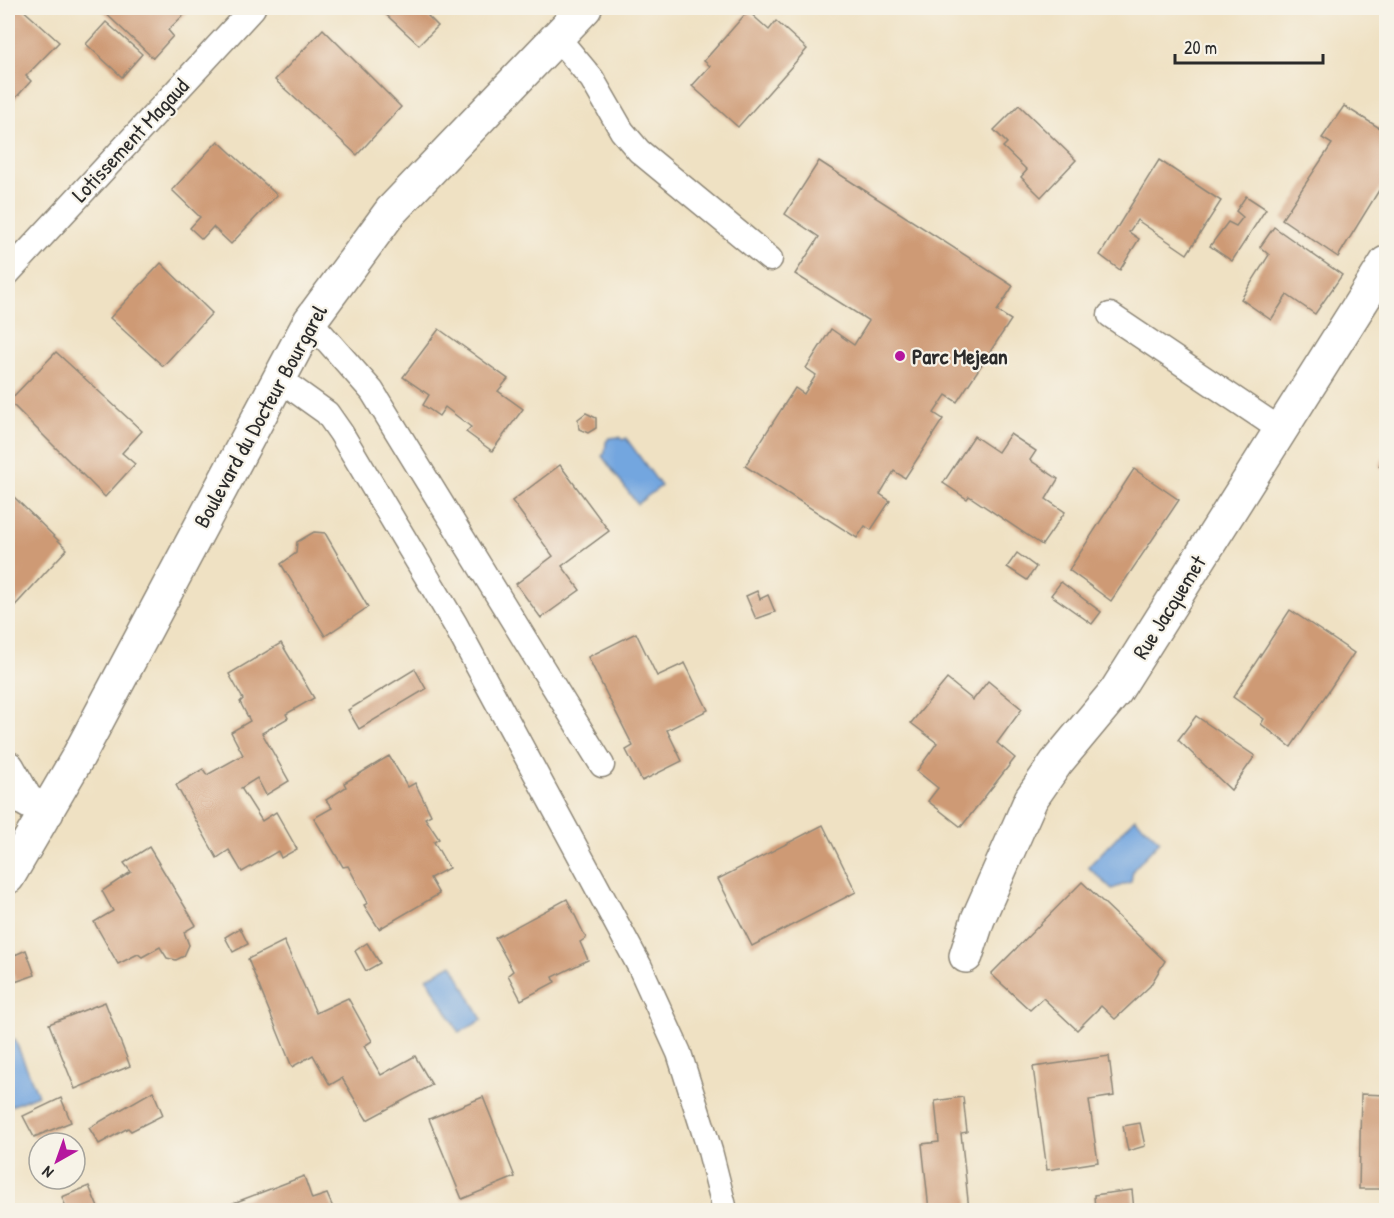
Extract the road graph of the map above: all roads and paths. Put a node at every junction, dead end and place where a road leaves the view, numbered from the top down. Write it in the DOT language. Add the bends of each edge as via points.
graph roads {
  1 [pos="253,8"];
  2 [pos="585,8"];
  3 [pos="557,37"];
  4 [pos="770,259"];
  5 [pos="1386,263"];
  6 [pos="8,273"];
  7 [pos="1110,315"];
  8 [pos="310,321"];
  9 [pos="279,378"];
  10 [pos="1281,430"];
  11 [pos="602,765"];
  12 [pos="8,768"];
  13 [pos="47,812"];
  14 [pos="8,877"];
  15 [pos="966,956"];
  16 [pos="725,1210"];
  1 -- 6 [label="lane, Lotissement Magaud"];
  2 -- 3 [label="main road, Boulevard du Docteur Bourgarel"];
  3 -- 4 [label="lane" via="582,66 639,151"];
  3 -- 8 [label="main road, Boulevard du Docteur Bourgarel" via="391,211"];
  5 -- 10 [label="main road, Rue Jacquemet"];
  7 -- 10 [label="lane"];
  8 -- 9 [label="main road, Boulevard du Docteur Bourgarel"];
  8 -- 11 [label="lane" via="372,391"];
  9 -- 13 [label="main road, Boulevard du Docteur Bourgarel"];
  9 -- 16 [label="lane" via="327,413 341,433 455,624 588,867 679,1053"];
  10 -- 15 [label="main road, Rue Jacquemet" via="1116,691 1031,799 978,919"];
  12 -- 13 [label="main road" via="26,800"];
  13 -- 14 [label="main road, Boulevard du Docteur Bourgarel"];
}
